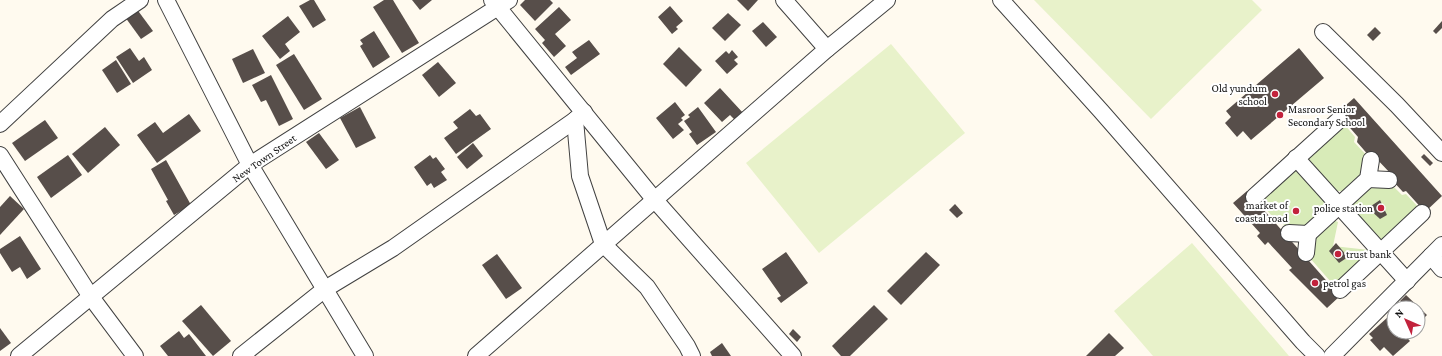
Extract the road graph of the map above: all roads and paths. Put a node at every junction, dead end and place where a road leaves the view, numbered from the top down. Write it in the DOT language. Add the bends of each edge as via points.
graph roads {
  1 [pos="140,0"];
  2 [pos="166,0"];
  3 [pos="784,0"];
  4 [pos="887,0"];
  5 [pos="1002,0"];
  6 [pos="500,3"];
  7 [pos="1323,32"];
  8 [pos="826,49"];
  9 [pos="579,116"];
  10 [pos="1338,120"];
  11 [pos="0,124"];
  12 [pos="1442,153"];
  13 [pos="0,155"];
  14 [pos="1296,158"];
  15 [pos="1371,160"];
  16 [pos="250,165"];
  17 [pos="1368,179"];
  18 [pos="1389,180"];
  19 [pos="1254,196"];
  20 [pos="654,199"];
  21 [pos="1339,205"];
  22 [pos="1422,213"];
  23 [pos="1289,233"];
  24 [pos="1308,234"];
  25 [pos="603,244"];
  26 [pos="1436,251"];
  27 [pos="1306,253"];
  28 [pos="1384,256"];
  29 [pos="1442,269"];
  30 [pos="1407,281"];
  31 [pos="325,289"];
  32 [pos="1340,290"];
  33 [pos="91,297"];
  34 [pos="786,354"];
  35 [pos="19,356"];
  36 [pos="135,356"];
  37 [pos="241,356"];
  38 [pos="365,356"];
  39 [pos="476,356"];
  40 [pos="692,356"];
  41 [pos="1317,356"];
  42 [pos="1332,356"];
  1 -- 11 [label="street" via="112,19"];
  2 -- 16 [label="street"];
  3 -- 8 [label="street"];
  4 -- 8 [label="street"];
  5 -- 41 [label="street"];
  6 -- 9 [label="street"];
  6 -- 16 [label="street, New Town Street"];
  7 -- 12 [label="street"];
  8 -- 20 [label="street"];
  9 -- 20 [label="street"];
  9 -- 25 [label="street" via="580,176"];
  9 -- 31 [label="street" via="393,248"];
  10 -- 14 [label="street"];
  13 -- 33 [label="street"];
  14 -- 19 [label="street"];
  14 -- 21 [label="street"];
  15 -- 17 [label="street"];
  16 -- 31 [label="street"];
  16 -- 33 [label="street, New Town Street"];
  17 -- 18 [label="street"];
  17 -- 21 [label="street"];
  20 -- 25 [label="street"];
  20 -- 34 [label="street"];
  21 -- 24 [label="street"];
  21 -- 28 [label="street"];
  22 -- 28 [label="street"];
  23 -- 24 [label="street"];
  24 -- 27 [label="street"];
  25 -- 39 [label="street"];
  25 -- 40 [label="street" via="647,287"];
  26 -- 29 [label="street"];
  26 -- 30 [label="street"];
  28 -- 30 [label="street"];
  28 -- 32 [label="street"];
  30 -- 42 [label="street"];
  31 -- 37 [label="street"];
  31 -- 38 [label="street"];
  33 -- 35 [label="street, New Town Street"];
  33 -- 36 [label="street"];
}
